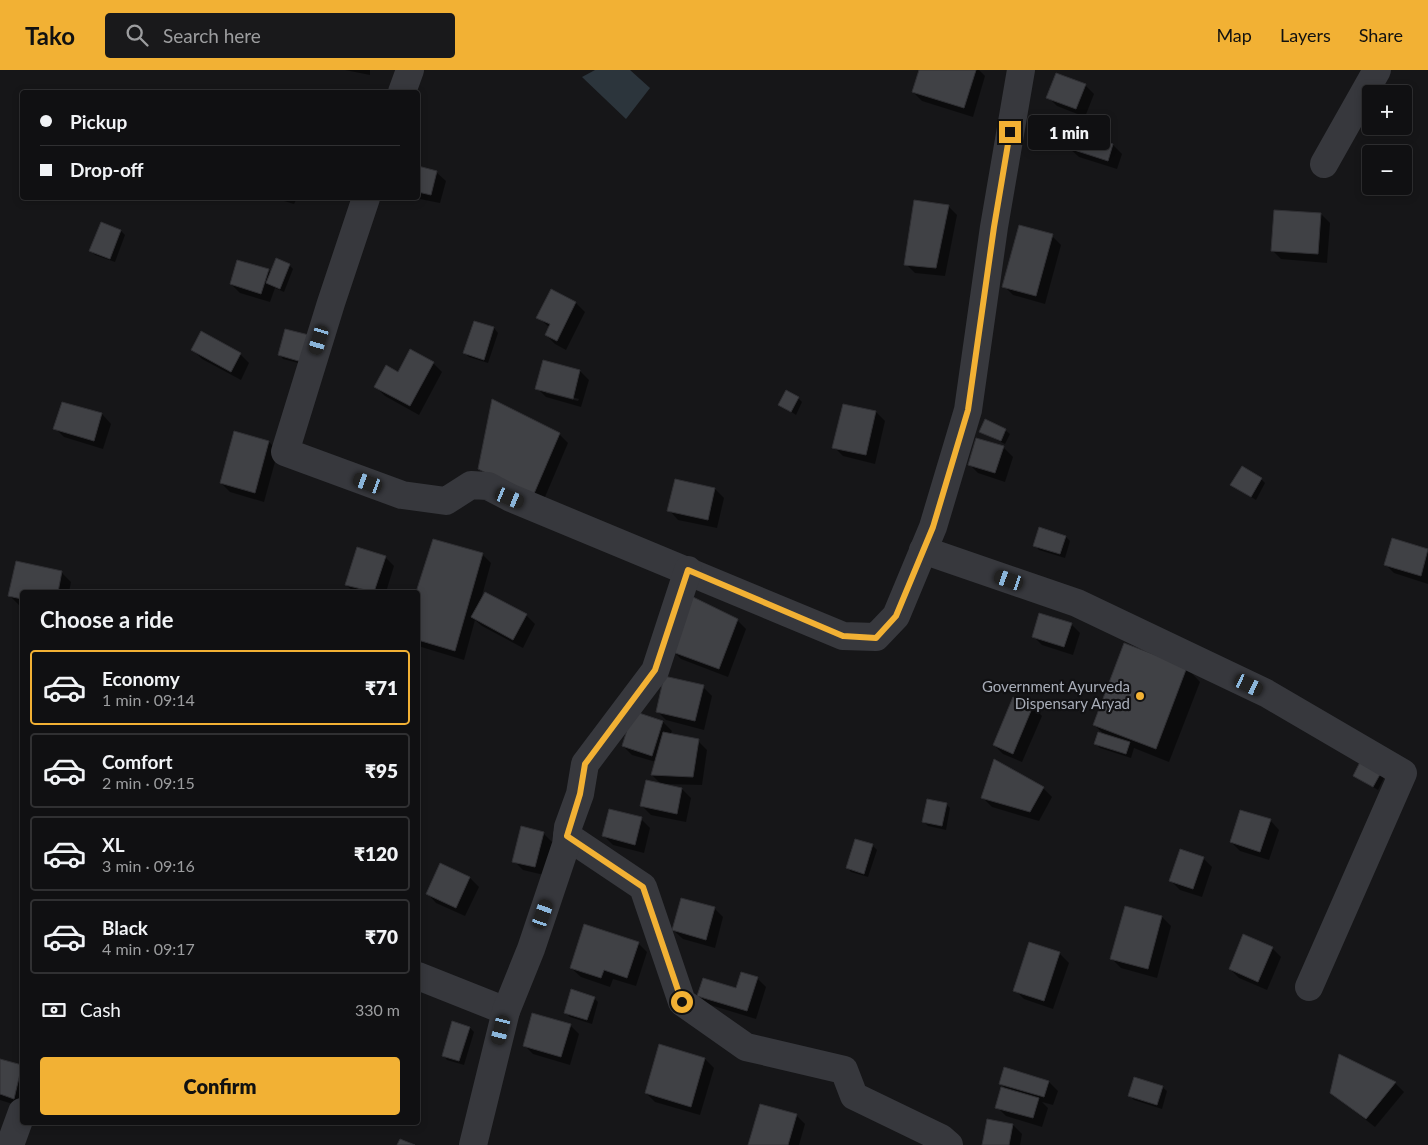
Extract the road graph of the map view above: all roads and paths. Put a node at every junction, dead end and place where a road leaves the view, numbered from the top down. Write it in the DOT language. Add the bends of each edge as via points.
graph roads {
  1 [pos="410,70"];
  2 [pos="1021,70"];
  3 [pos="1377,70"];
  4 [pos="403,90"];
  5 [pos="1324,164"];
  6 [pos="365,200"];
  7 [pos="923,550"];
  8 [pos="688,570"];
  9 [pos="567,836"];
  10 [pos="420,977"];
  11 [pos="1309,987"];
  12 [pos="506,1011"];
  13 [pos="20,1118"];
  14 [pos="10,1145"];
  15 [pos="473,1145"];
  16 [pos="949,1145"];
  1 -- 4 [label="street"];
  2 -- 7 [label="street" via="968,410"];
  3 -- 5 [label="street"];
  6 -- 8 [label="street" via="285,452 402,495 446,501 471,485 488,486 510,498"];
  7 -- 8 [label="street" via="896,616 876,638 843,636"];
  7 -- 11 [label="street" via="1086,608 1266,693 1403,773"];
  8 -- 9 [label="street" via="655,670 585,764"];
  9 -- 12 [label="street" via="531,949"];
  9 -- 16 [label="street" via="643,887 682,1002 746,1047 844,1070 854,1096 941,1138"];
  10 -- 12 [label="street"];
  12 -- 15 [label="street"];
  13 -- 14 [label="street"];
}
